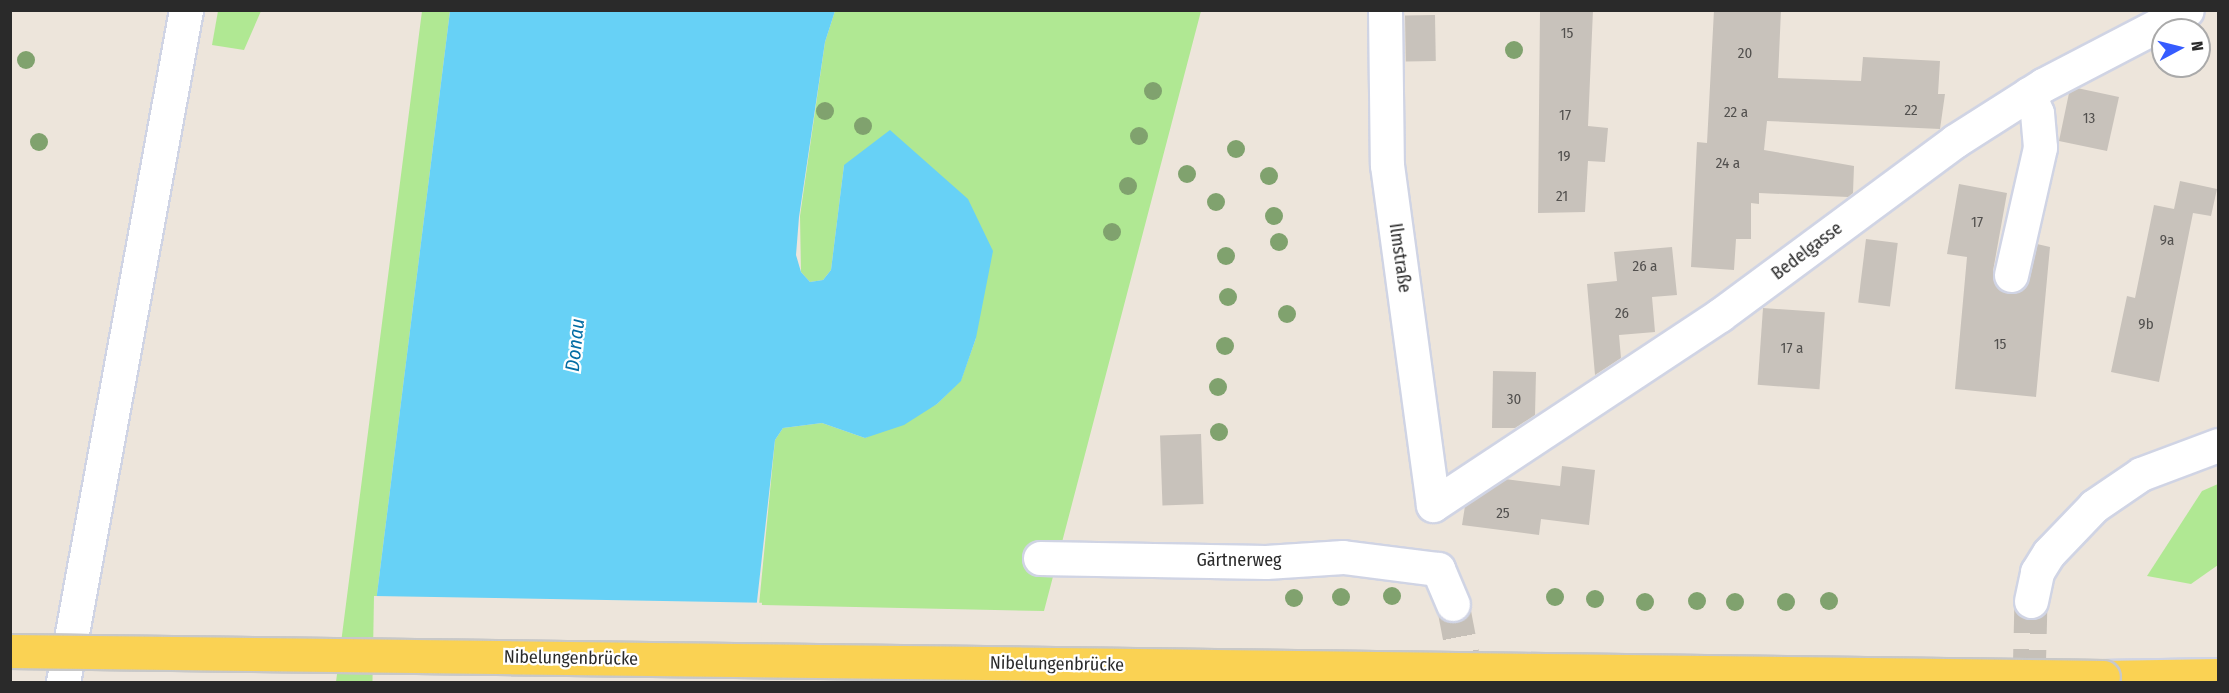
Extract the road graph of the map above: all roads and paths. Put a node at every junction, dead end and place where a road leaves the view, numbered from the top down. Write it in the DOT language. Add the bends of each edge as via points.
graph roads {
  1 [pos="186,10"];
  2 [pos="1385,10"];
  3 [pos="2187,10"];
  4 [pos="2030,94"];
  5 [pos="2012,275"];
  6 [pos="2218,445"];
  7 [pos="1433,505"];
  8 [pos="1040,558"];
  9 [pos="2031,601"];
  10 [pos="1453,604"];
  11 [pos="10,651"];
  12 [pos="2218,675"];
  13 [pos="63,682"];
  1 -- 13 [label="street"];
  2 -- 7 [label="street, Ilmstraße" via="1387,165"];
  3 -- 4 [label="street, Bedelgasse"];
  4 -- 5 [label="street" via="2037,112 2040,147"];
  4 -- 7 [label="street, Bedelgasse" via="1955,141 1617,387"];
  6 -- 9 [label="street" via="2141,474 2094,506 2037,572"];
  8 -- 10 [label="street, Gärtnerweg" via="1266,562 1343,557 1438,569"];
  11 -- 12 [label="main road, Nibelungenbrücke, bridge" via="2103,677"];
}
